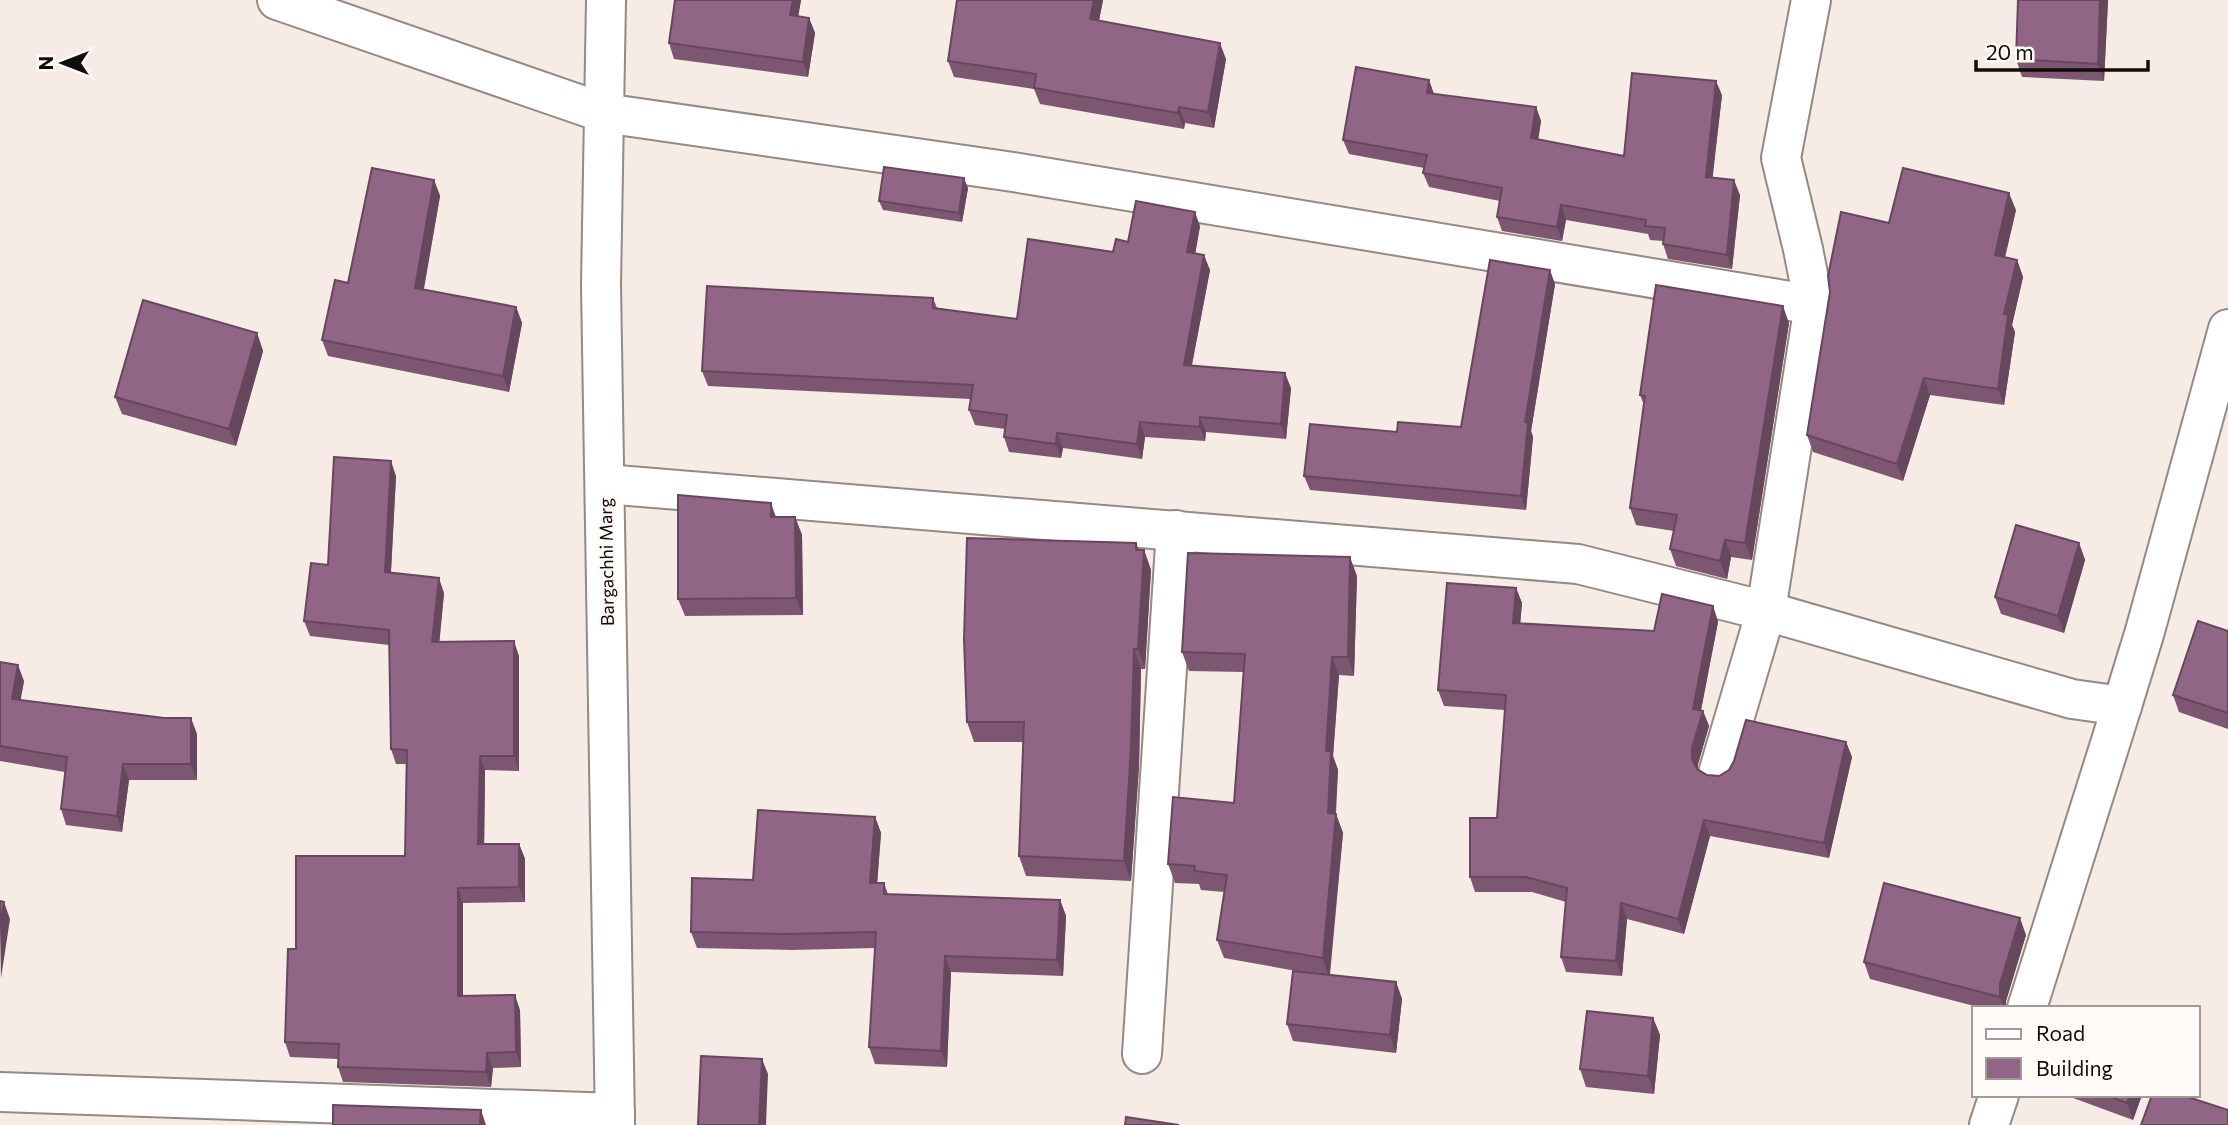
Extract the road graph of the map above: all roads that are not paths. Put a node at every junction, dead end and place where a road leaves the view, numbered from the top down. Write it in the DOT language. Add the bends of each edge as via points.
graph roads {
  1 [pos="277,0"];
  2 [pos="606,0"];
  3 [pos="1811,0"];
  4 [pos="604,113"];
  5 [pos="1814,305"];
  6 [pos="2228,329"];
  7 [pos="605,484"];
  8 [pos="1175,530"];
  9 [pos="1766,611"];
  10 [pos="2122,706"];
  11 [pos="1719,770"];
  12 [pos="2027,1006"];
  13 [pos="1142,1054"];
  14 [pos="0,1092"];
  15 [pos="1998,1097"];
  16 [pos="615,1119"];
  17 [pos="1990,1125"];
  1 -- 4 [label="street"];
  2 -- 4 [label="street, Bargachhi Marg"];
  3 -- 5 [label="street" via="1782,158"];
  4 -- 5 [label="street" via="1013,173"];
  4 -- 7 [label="street, Bargachhi Marg"];
  5 -- 9 [label="street"];
  6 -- 10 [label="street"];
  7 -- 8 [label="street"];
  7 -- 16 [label="street, Bargachhi Marg"];
  8 -- 9 [label="street" via="1578,564"];
  8 -- 13 [label="street"];
  9 -- 10 [label="street" via="2072,699"];
  9 -- 11 [label="street"];
  10 -- 12 [label="street"];
  14 -- 16 [label="street"];
  15 -- 17 [label="street"];
}
